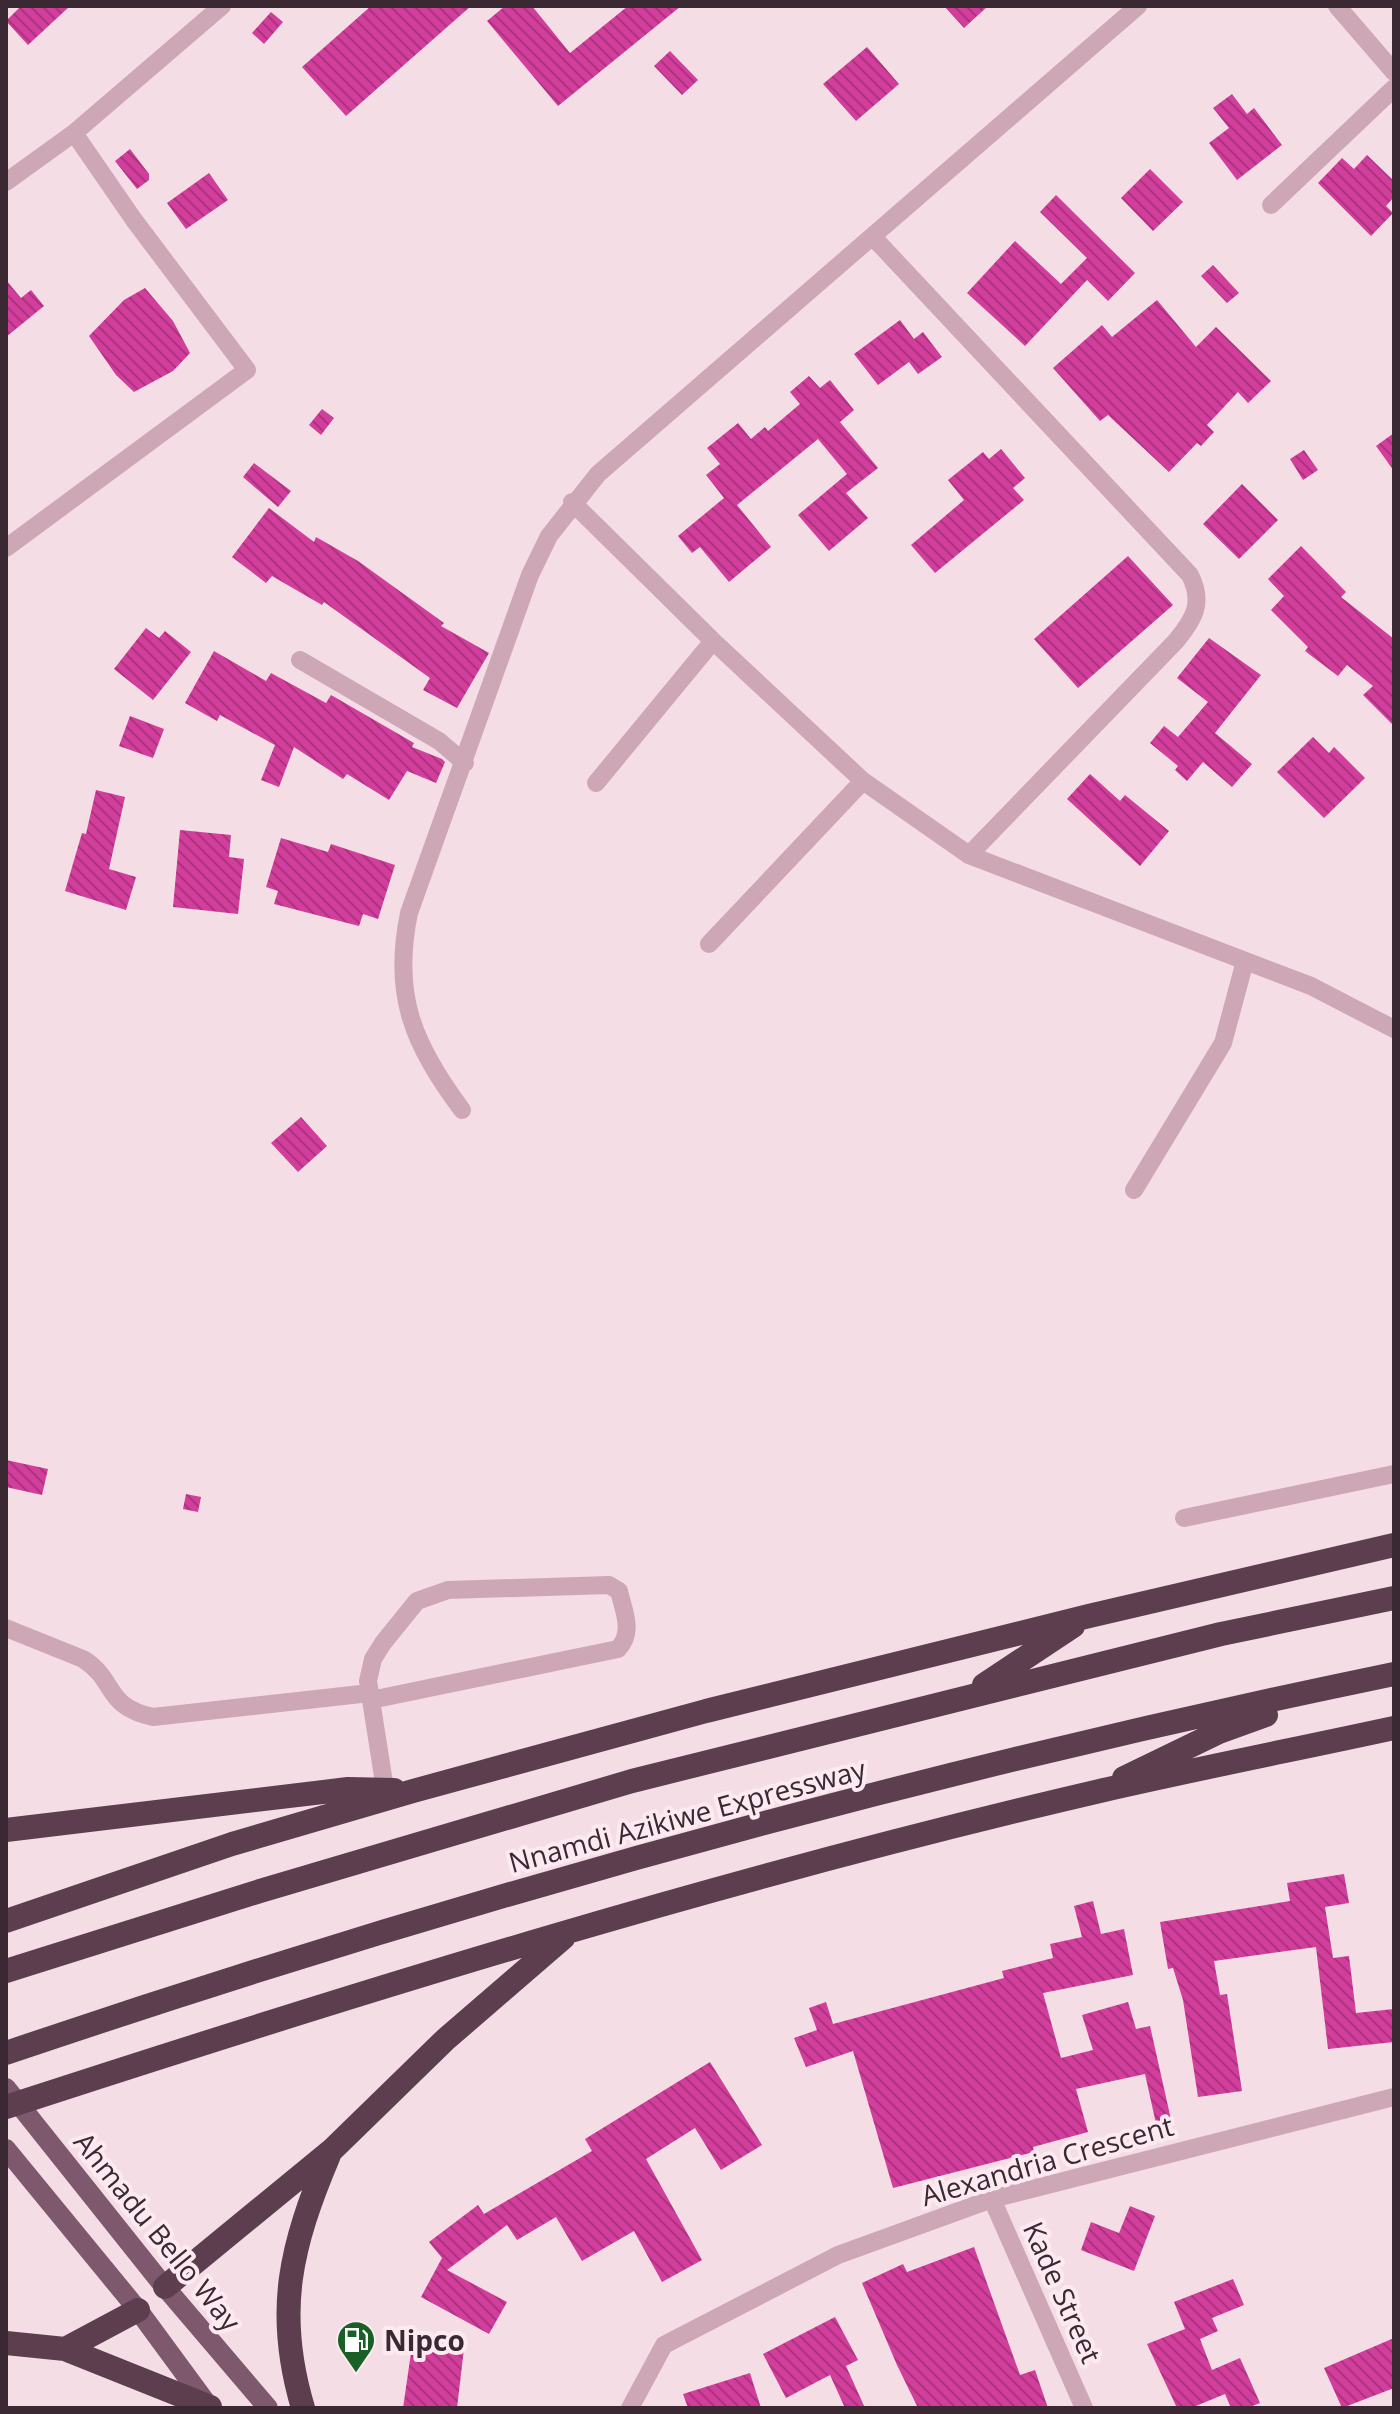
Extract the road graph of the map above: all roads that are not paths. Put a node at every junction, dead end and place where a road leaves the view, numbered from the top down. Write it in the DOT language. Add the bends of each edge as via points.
graph roads {
  1 [pos="222,6"];
  2 [pos="1138,6"];
  3 [pos="1337,6"];
  4 [pos="1394,72"];
  5 [pos="1394,88"];
  6 [pos="74,133"];
  7 [pos="6,182"];
  8 [pos="1271,205"];
  9 [pos="873,237"];
  10 [pos="572,502"];
  11 [pos="6,548"];
  12 [pos="713,641"];
  13 [pos="300,660"];
  14 [pos="465,763"];
  15 [pos="863,781"];
  16 [pos="596,783"];
  17 [pos="969,855"];
  18 [pos="709,944"];
  19 [pos="1245,961"];
  20 [pos="1394,1029"];
  21 [pos="462,1110"];
  22 [pos="1134,1190"];
  23 [pos="1394,1474"];
  24 [pos="1184,1518"];
  25 [pos="1394,1545"];
  26 [pos="1394,1598"];
  27 [pos="1089,1616"];
  28 [pos="6,1628"];
  29 [pos="1394,1674"];
  30 [pos="1297,1694"];
  31 [pos="969,1695"];
  32 [pos="370,1696"];
  33 [pos="1394,1728"];
  34 [pos="385,1789"];
  35 [pos="413,1791"];
  36 [pos="1101,1791"];
  37 [pos="6,1830"];
  38 [pos="6,1921"];
  39 [pos="571,1931"];
  40 [pos="6,1971"];
  41 [pos="6,2053"];
  42 [pos="6,2088"];
  43 [pos="1394,2097"];
  44 [pos="6,2107"];
  45 [pos="6,2149"];
  46 [pos="332,2150"];
  47 [pos="992,2199"];
  48 [pos="165,2287"];
  49 [pos="138,2310"];
  50 [pos="6,2343"];
  51 [pos="65,2349"];
  52 [pos="210,2408"];
  53 [pos="268,2408"];
  54 [pos="303,2408"];
  55 [pos="630,2408"];
  56 [pos="1084,2408"];
  1 -- 6 [label="street"];
  2 -- 9 [label="street"];
  3 -- 4 [label="street"];
  5 -- 8 [label="street"];
  6 -- 7 [label="street"];
  6 -- 11 [label="street" via="247,370"];
  9 -- 10 [label="street" via="609,463"];
  9 -- 17 [label="street" via="1190,575 1198,590 1192,621 1176,641"];
  10 -- 12 [label="street"];
  10 -- 14 [label="street" via="530,575"];
  12 -- 15 [label="street"];
  12 -- 16 [label="street"];
  13 -- 14 [label="street" via="439,741"];
  14 -- 21 [label="street" via="409,913 401,973 416,1032"];
  15 -- 17 [label="street"];
  15 -- 18 [label="street"];
  17 -- 19 [label="street"];
  19 -- 20 [label="street" via="1311,986"];
  19 -- 22 [label="street" via="1214,1062"];
  23 -- 24 [label="street"];
  25 -- 27 [label="highway"];
  26 -- 31 [label="highway, Nnamdi Azikiwe Expressway"];
  27 -- 31 [label="highway"];
  27 -- 35 [label="highway" via="706,1711"];
  28 -- 32 [label="street" via="93,1665 129,1712 153,1717"];
  29 -- 30 [label="highway, Nnamdi Azikiwe Expressway"];
  30 -- 36 [label="highway" via="1280,1708 1143,1767"];
  30 -- 41 [label="highway, Nnamdi Azikiwe Expressway" via="835,1805 498,1896"];
  31 -- 40 [label="highway, Nnamdi Azikiwe Expressway" via="632,1781"];
  32 -- 32 [label="street" via="618,1649 628,1627 619,1591 609,1585 433,1593 417,1601 373,1659"];
  32 -- 34 [label="street"];
  33 -- 36 [label="highway"];
  34 -- 35 [label="highway"];
  34 -- 37 [label="highway"];
  35 -- 38 [label="highway" via="232,1844"];
  36 -- 39 [label="highway"];
  39 -- 44 [label="highway" via="265,2022"];
  39 -- 46 [label="highway" via="446,2039"];
  42 -- 48 [label="main road, Ahmadu Bello Way"];
  43 -- 47 [label="street, Alexandria Crescent"];
  45 -- 49 [label="main road"];
  46 -- 48 [label="highway"];
  46 -- 54 [label="highway" via="304,2215 288,2277 288,2328"];
  47 -- 55 [label="street, Alexandria Crescent" via="838,2255 664,2345"];
  47 -- 56 [label="street, Kade Street"];
  48 -- 53 [label="main road, Ahmadu Bello Way"];
  49 -- 51 [label="highway"];
  49 -- 52 [label="main road"];
  50 -- 51 [label="highway"];
  51 -- 52 [label="highway"];
}
